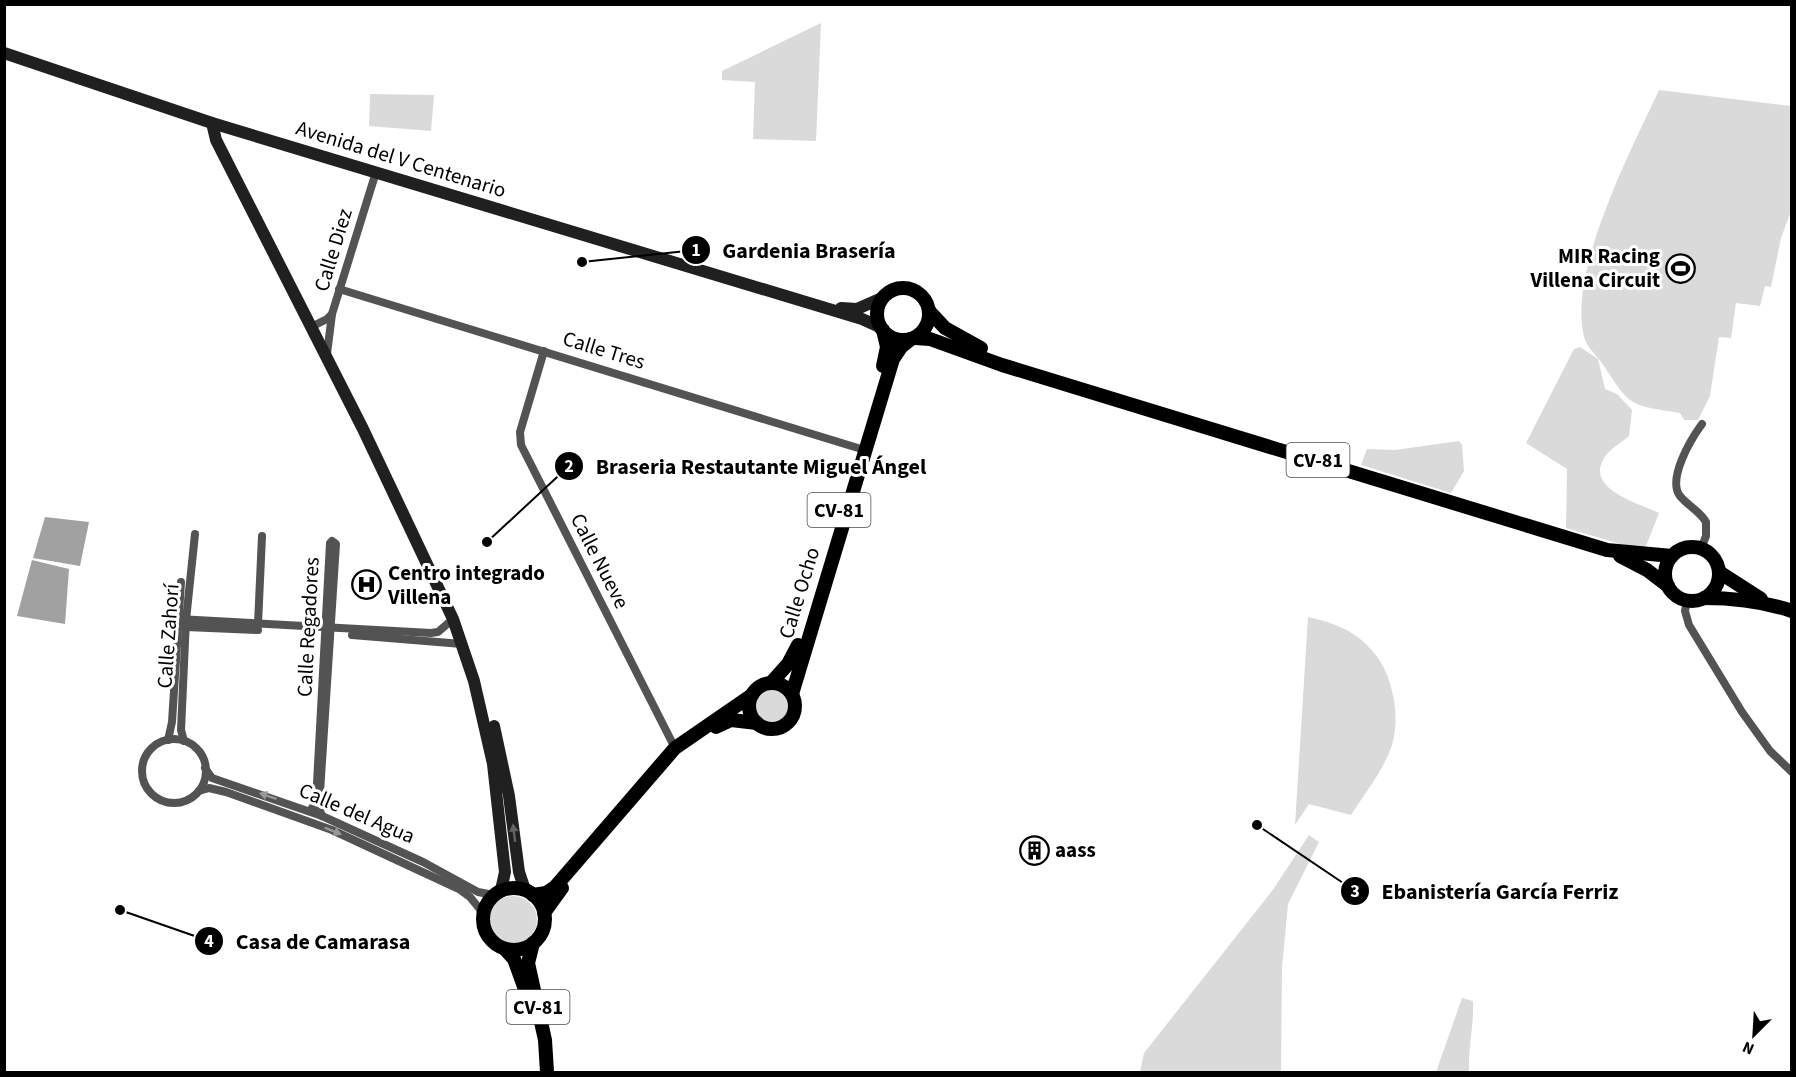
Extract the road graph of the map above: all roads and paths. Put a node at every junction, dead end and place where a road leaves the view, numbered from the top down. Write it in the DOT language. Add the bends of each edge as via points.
graph roads {
  1 [pos="4,53"];
  2 [pos="212,123"];
  3 [pos="376,172"];
  4 [pos="339,289"];
  5 [pos="788,297"];
  6 [pos="882,298"];
  7 [pos="930,312"];
  8 [pos="332,314"];
  9 [pos="311,327"];
  10 [pos="882,329"];
  11 [pos="913,338"];
  12 [pos="544,351"];
  13 [pos="327,360"];
  14 [pos="1029,371"];
  15 [pos="1702,424"];
  16 [pos="858,448"];
  17 [pos="377,459"];
  18 [pos="195,534"];
  19 [pos="262,536"];
  20 [pos="1701,549"];
  21 [pos="1607,550"];
  22 [pos="1672,556"];
  23 [pos="1719,572"];
  24 [pos="180,582"];
  25 [pos="1668,586"];
  26 [pos="1704,598"];
  27 [pos="1687,600"];
  28 [pos="1768,603"];
  29 [pos="1791,611"];
  30 [pos="453,619"];
  31 [pos="183,622"];
  32 [pos="258,624"];
  33 [pos="328,631"];
  34 [pos="462,644"];
  35 [pos="771,683"];
  36 [pos="792,694"];
  37 [pos="752,695"];
  38 [pos="757,723"];
  39 [pos="168,740"];
  40 [pos="184,741"];
  41 [pos="675,748"];
  42 [pos="206,768"];
  43 [pos="1791,772"];
  44 [pos="199,791"];
  45 [pos="310,812"];
  46 [pos="322,816"];
  47 [pos="529,892"];
  48 [pos="497,893"];
  49 [pos="483,913"];
  50 [pos="544,913"];
  51 [pos="533,943"];
  52 [pos="505,949"];
  53 [pos="546,1072"];
  1 -- 2 [label="street, Avenida del V Centenario"];
  2 -- 3 [label="street, Avenida del V Centenario"];
  2 -- 9 [label="street" via="216,140"];
  3 -- 4 [label="street, Calle Diez"];
  3 -- 5 [label="street, Avenida del V Centenario"];
  4 -- 8 [label="street, Calle Diez"];
  4 -- 12 [label="street, Calle Tres"];
  5 -- 6 [label="street, Avenida del V Centenario" via="851,309"];
  5 -- 10 [label="street, Avenida del V Centenario" via="862,319"];
  6 -- 7 [label="main road, CV-81" via="895,289 910,288 924,297"];
  6 -- 10 [label="main road, CV-81" via="877,311"];
  7 -- 11 [label="main road, CV-81" via="926,327"];
  7 -- 14 [label="main road, CV-81" via="960,338"];
  8 -- 9 [label="street, Calle Diez"];
  8 -- 13 [label="street"];
  9 -- 13 [label="street"];
  10 -- 11 [label="main road, CV-81" via="899,340"];
  10 -- 16 [label="main road, Calle Ocho / CV-81" via="886,356"];
  11 -- 14 [label="main road, CV-81" via="930,339"];
  11 -- 36 [label="main road, Calle Ocho / CV-81" via="893,359"];
  12 -- 16 [label="street, Calle Tres"];
  12 -- 41 [label="street, Calle Nueve" via="520,432 521,445"];
  13 -- 17 [label="street"];
  14 -- 21 [label="main road, CV-81"];
  15 -- 20 [label="street" via="1676,473 1674,486 1706,522"];
  16 -- 35 [label="main road, Calle Ocho / CV-81" via="799,642 788,664"];
  17 -- 30 [label="street"];
  47 -- 17 [label="street, one-way" via="519,872 501,756 469,646 434,562"];
  18 -- 31 [label="street, Calle Zahorí"];
  19 -- 32 [label="street"];
  20 -- 22 [label="main road, CV-81" via="1685,548"];
  20 -- 23 [label="main road" via="1713,558"];
  21 -- 22 [label="main road, CV-81"];
  21 -- 25 [label="main road, CV-81" via="1647,570"];
  22 -- 25 [label="main road" via="1665,570"];
  23 -- 26 [label="main road" via="1715,587"];
  23 -- 28 [label="main road"];
  24 -- 31 [label="street, Calle Zahorí"];
  25 -- 27 [label="main road, CV-81" via="1679,598"];
  26 -- 27 [label="main road"];
  26 -- 28 [label="main road"];
  27 -- 43 [label="street" via="1684,611 1689,625 1754,728"];
  28 -- 29 [label="main road"];
  30 -- 33 [label="street" via="431,633"];
  30 -- 34 [label="street"];
  31 -- 32 [label="street"];
  31 -- 33 [label="street"];
  31 -- 39 [label="street, Calle Zahorí"];
  31 -- 40 [label="street, Calle Zahorí"];
  32 -- 33 [label="street"];
  33 -- 33 [label="street, Calle Regadores" via="336,544 332,541 330,543"];
  33 -- 34 [label="street"];
  33 -- 45 [label="street, Calle Regadores" via="316,802"];
  33 -- 46 [label="street, Calle Regadores" via="319,808"];
  34 -- 48 [label="street" via="497,783 505,872"];
  35 -- 36 [label="main road"];
  35 -- 37 [label="main road, CV-81" via="760,686"];
  36 -- 38 [label="main road, CV-81" via="794,714 785,725 772,729"];
  37 -- 38 [label="main road" via="750,710"];
  37 -- 41 [label="main road, CV-81"];
  38 -- 50 [label="main road, CV-81" via="738,719 723,722 682,751"];
  39 -- 40 [label="street"];
  39 -- 44 [label="street" via="153,747 143,761 148,790 173,803 192,798"];
  40 -- 42 [label="street" via="199,751"];
  41 -- 47 [label="main road, CV-81" via="555,887 546,893"];
  42 -- 44 [label="street"];
  45 -- 42 [label="street, Calle del Agua, one-way" via="212,778"];
  44 -- 49 [label="street, Calle del Agua, one-way" via="208,788 226,792 339,834 459,889"];
  45 -- 46 [label="street, Calle del Agua"];
  46 -- 48 [label="street, Calle del Agua" via="478,892"];
  47 -- 48 [label="main road" via="509,888"];
  47 -- 50 [label="main road"];
  48 -- 49 [label="main road"];
  49 -- 52 [label="main road" via="485,931"];
  50 -- 51 [label="main road" via="542,932"];
  51 -- 52 [label="main road" via="520,949"];
  51 -- 53 [label="main road, CV-81" via="528,963 545,1040"];
  52 -- 53 [label="main road, CV-81" via="514,959 524,984"];
}
